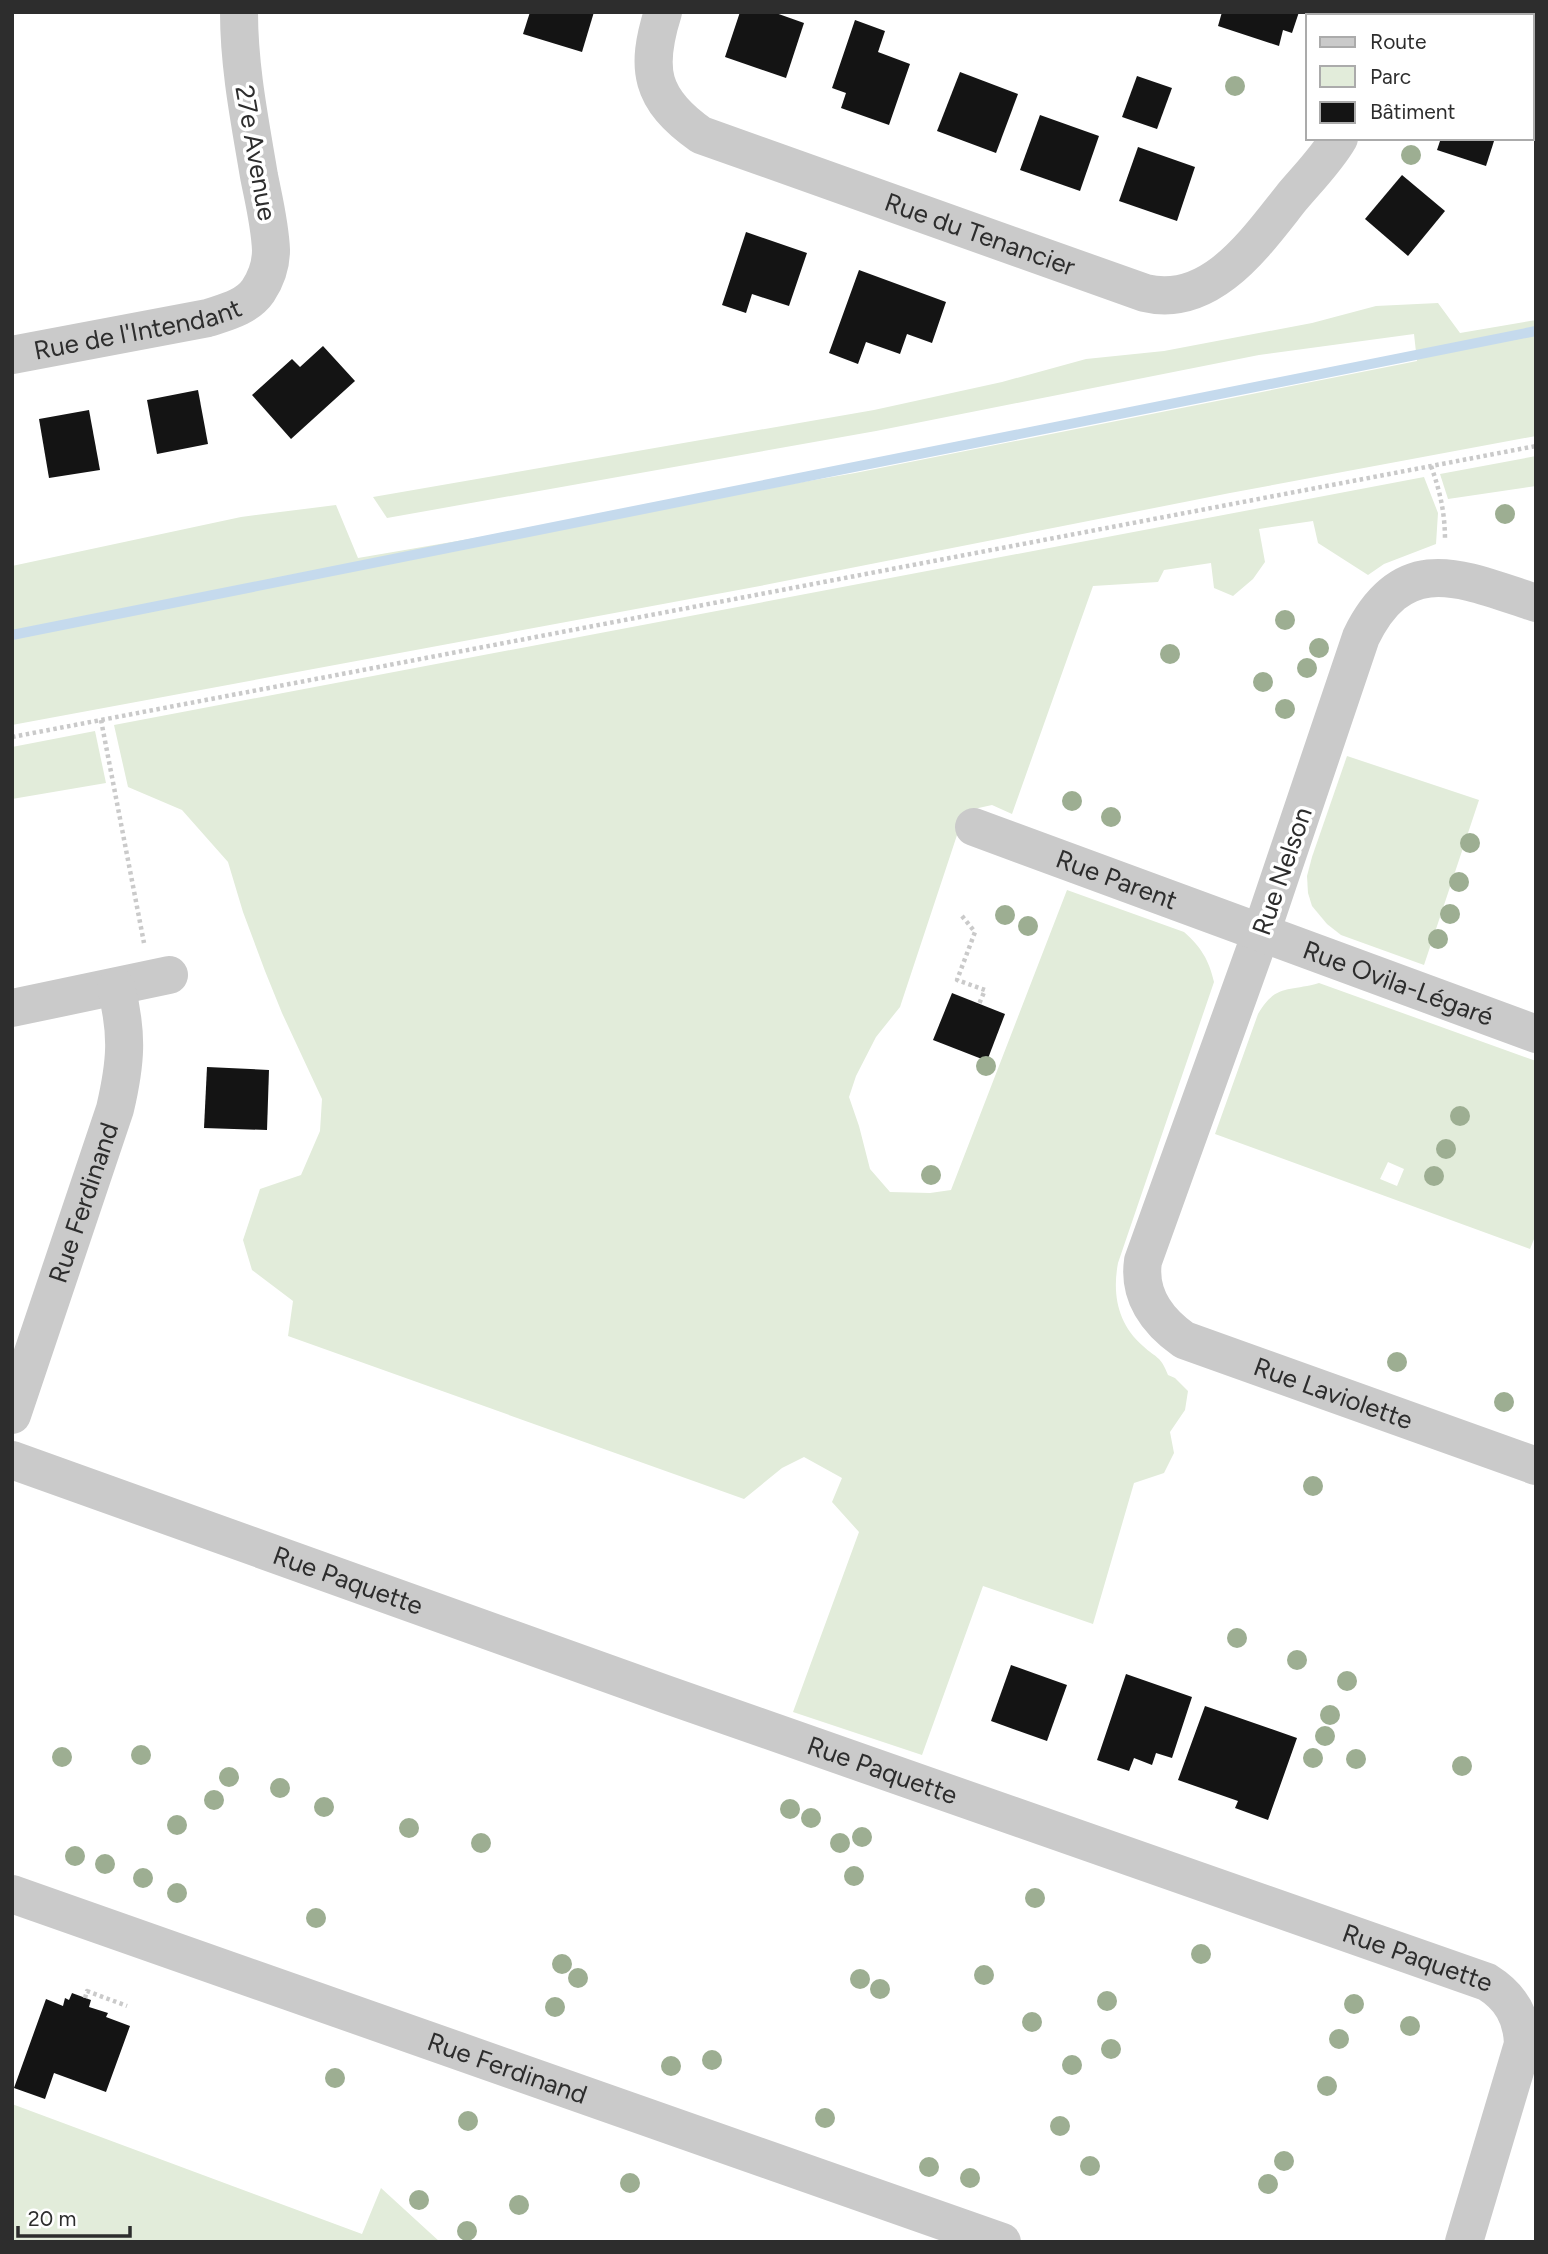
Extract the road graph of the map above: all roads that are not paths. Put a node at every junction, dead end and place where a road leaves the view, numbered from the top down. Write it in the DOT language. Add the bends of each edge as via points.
graph roads {
  1 [pos="239,12"];
  2 [pos="663,12"];
  3 [pos="1337,140"];
  4 [pos="258,292"];
  5 [pos="12,355"];
  6 [pos="1536,603"];
  7 [pos="974,827"];
  8 [pos="1261,933"];
  9 [pos="158,964"];
  10 [pos="116,987"];
  11 [pos="12,1008"];
  12 [pos="1536,1034"];
  13 [pos="1147,1299"];
  14 [pos="12,1415"];
  15 [pos="12,1460"];
  16 [pos="1536,1465"];
  17 [pos="12,1894"];
  18 [pos="1002,2242"];
  19 [pos="1464,2242"];
  1 -- 4 [label="street, 27e Avenue" via="243,86 271,253"];
  2 -- 3 [label="street, Rue du Tenancier" via="652,51 654,75 664,99 701,135 1162,297 1187,293 1242,258"];
  4 -- 5 [label="street, Rue de l'Intendant" via="246,303 208,318"];
  6 -- 8 [label="street, Rue Nelson" via="1446,577 1405,584 1380,606 1361,637"];
  7 -- 8 [label="street, Rue Parent"];
  8 -- 12 [label="street, Rue Ovila-Légaré"];
  8 -- 13 [label="street, Rue Nelson" via="1143,1261"];
  9 -- 10 [label="street"];
  10 -- 11 [label="street"];
  10 -- 14 [label="street, Rue Ferdinand" via="126,1034 115,1109"];
  13 -- 16 [label="street, Rue Laviolette" via="1184,1340"];
  15 -- 19 [label="street, Rue Paquette" via="1487,1982 1512,2004 1523,2044"];
  17 -- 18 [label="street, Rue Ferdinand"];
}
